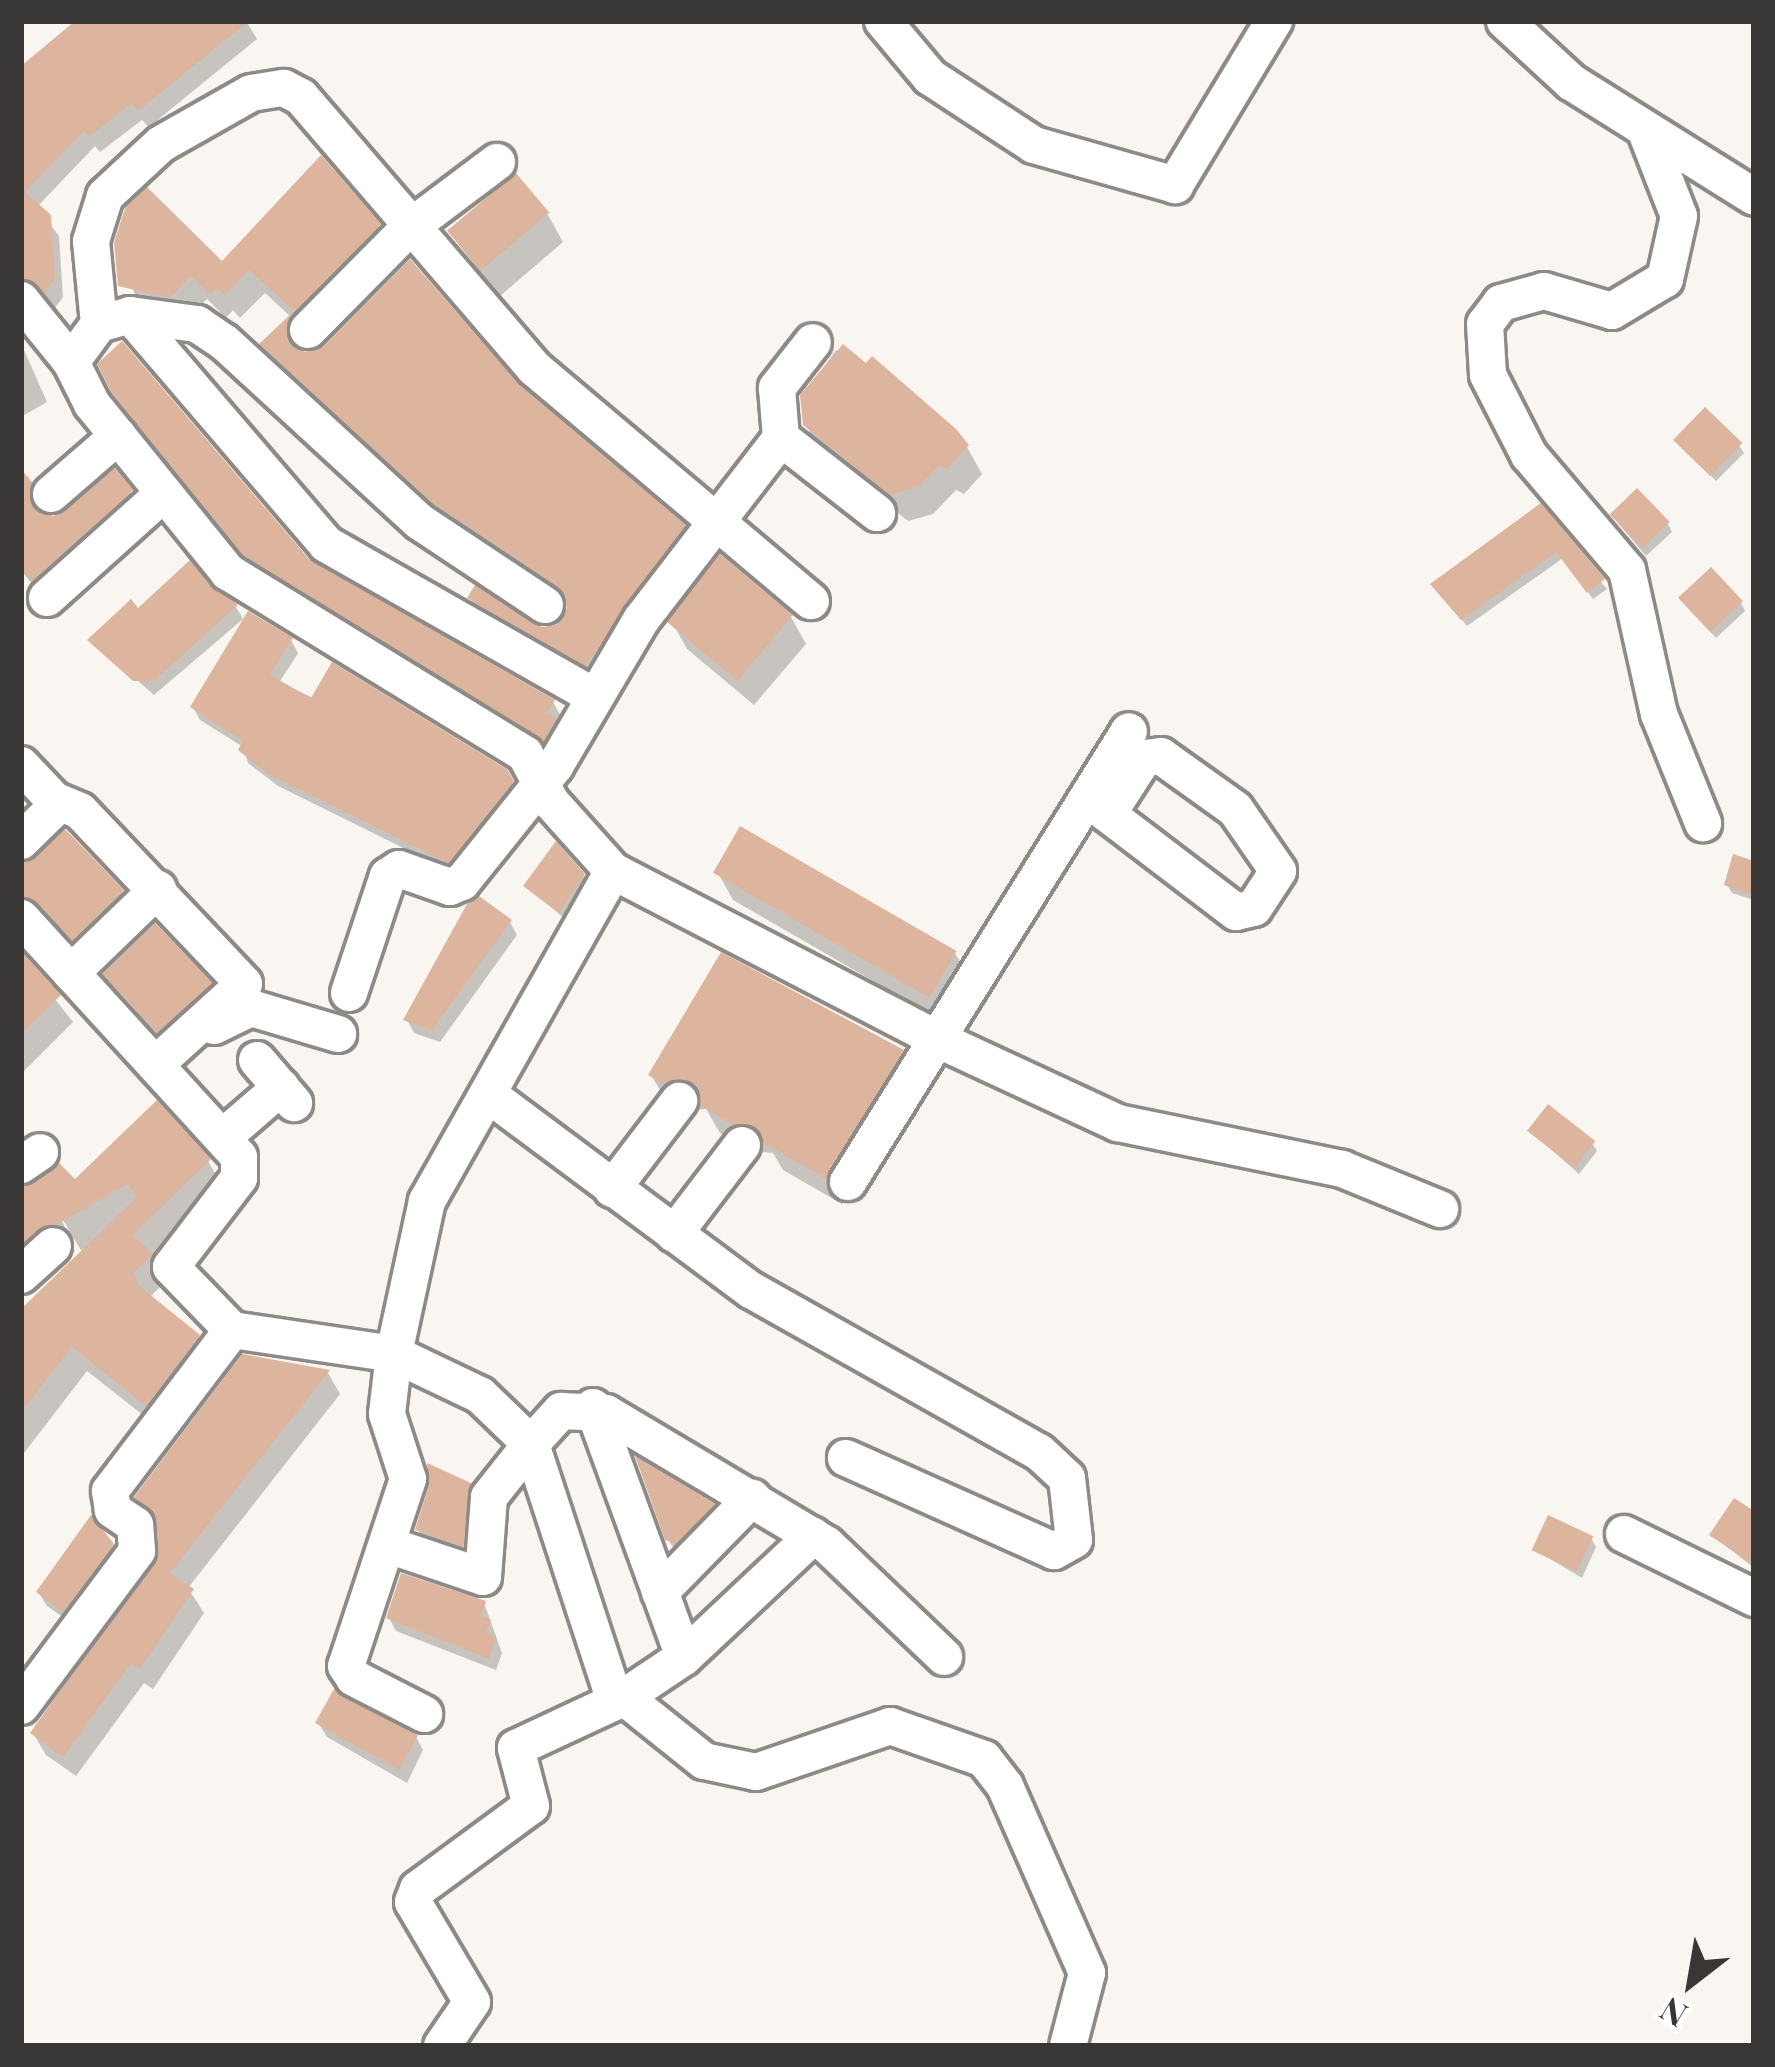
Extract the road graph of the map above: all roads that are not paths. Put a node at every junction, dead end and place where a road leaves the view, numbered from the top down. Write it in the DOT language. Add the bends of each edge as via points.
graph roads {
  1 [pos="884,21"];
  2 [pos="1274,21"];
  3 [pos="1505,21"];
  4 [pos="1645,129"];
  5 [pos="497,163"];
  6 [pos="1754,197"];
  7 [pos="409,228"];
  8 [pos="21,300"];
  9 [pos="115,320"];
  10 [pos="308,330"];
  11 [pos="813,342"];
  12 [pos="71,362"];
  13 [pos="118,436"];
  14 [pos="782,438"];
  15 [pos="51,494"];
  16 [pos="164,494"];
  17 [pos="877,513"];
  18 [pos="717,523"];
  19 [pos="47,598"];
  20 [pos="811,601"];
  21 [pos="545,605"];
  22 [pos="596,697"];
  23 [pos="1129,730"];
  24 [pos="21,765"];
  25 [pos="540,781"];
  26 [pos="60,803"];
  27 [pos="1099,807"];
  28 [pos="1703,824"];
  29 [pos="21,841"];
  30 [pos="614,871"];
  31 [pos="158,889"];
  32 [pos="21,918"];
  33 [pos="71,973"];
  34 [pos="350,993"];
  35 [pos="338,1034"];
  36 [pos="941,1041"];
  37 [pos="159,1069"];
  38 [pos="277,1083"];
  39 [pos="489,1095"];
  40 [pos="680,1101"];
  41 [pos="222,1138"];
  42 [pos="742,1145"];
  43 [pos="848,1182"];
  44 [pos="612,1189"];
  45 [pos="1440,1209"];
  46 [pos="674,1234"];
  47 [pos="53,1246"];
  48 [pos="21,1276"];
  49 [pos="232,1330"];
  50 [pos="394,1354"];
  51 [pos="592,1407"];
  52 [pos="531,1444"];
  53 [pos="846,1458"];
  54 [pos="752,1498"];
  55 [pos="1624,1534"];
  56 [pos="813,1536"];
  57 [pos="388,1545"];
  58 [pos="660,1592"];
  59 [pos="1754,1598"];
  60 [pos="684,1657"];
  61 [pos="944,1657"];
  62 [pos="623,1698"];
  63 [pos="21,1706"];
  64 [pos="424,1714"];
  65 [pos="442,2046"];
  66 [pos="1068,2046"];
  1 -- 2 [label="street" via="930,77 1034,145 1175,184"];
  3 -- 4 [label="street" via="1570,82"];
  4 -- 6 [label="street"];
  4 -- 28 [label="street" via="1679,216 1665,279 1612,310 1544,291 1502,303 1485,324 1488,375 1529,455 1627,570 1659,714"];
  5 -- 7 [label="street"];
  7 -- 9 [label="street" via="301,97 284,88 251,93 161,144 105,196 91,241"];
  7 -- 10 [label="street"];
  7 -- 18 [label="street" via="534,368"];
  8 -- 12 [label="street"];
  9 -- 12 [label="street"];
  9 -- 21 [label="street" via="197,323 420,522"];
  9 -- 22 [label="street" via="326,544"];
  11 -- 14 [label="street" via="777,388"];
  12 -- 13 [label="street"];
  13 -- 15 [label="street"];
  13 -- 16 [label="street"];
  14 -- 17 [label="street"];
  14 -- 18 [label="street"];
  16 -- 19 [label="street"];
  16 -- 25 [label="street" via="257,596 525,754"];
  18 -- 20 [label="street"];
  18 -- 22 [label="street" via="641,620"];
  22 -- 25 [label="street"];
  23 -- 27 [label="street"];
  24 -- 26 [label="street"];
  25 -- 30 [label="street"];
  25 -- 34 [label="street" via="456,887 399,869 388,876"];
  26 -- 29 [label="street"];
  26 -- 31 [label="street" via="80,811"];
  27 -- 27 [label="street" via="1236,912 1254,908 1278,871 1234,809 1162,756 1144,758"];
  27 -- 36 [label="street"];
  30 -- 36 [label="street"];
  30 -- 39 [label="street"];
  31 -- 33 [label="street"];
  31 -- 37 [label="street" via="244,984"];
  32 -- 33 [label="street"];
  33 -- 37 [label="street"];
  35 -- 37 [label="street" via="238,1007"];
  36 -- 43 [label="street"];
  36 -- 45 [label="street" via="1118,1123 1342,1169"];
  37 -- 41 [label="street"];
  38 -- 41 [label="street"];
  39 -- 44 [label="street"];
  39 -- 50 [label="street" via="427,1201"];
  40 -- 44 [label="street"];
  41 -- 49 [label="street" via="238,1157 239,1178 171,1267"];
  42 -- 46 [label="street"];
  44 -- 46 [label="street"];
  46 -- 53 [label="street" via="751,1290 1040,1452 1067,1478 1074,1540 1054,1551"];
  47 -- 48 [label="street"];
  49 -- 50 [label="street"];
  49 -- 63 [label="street" via="110,1491 112,1510 141,1538 137,1551"];
  50 -- 52 [label="street" via="480,1395"];
  50 -- 57 [label="street" via="387,1414 408,1479"];
  51 -- 52 [label="street" via="561,1412"];
  51 -- 54 [label="street"];
  51 -- 58 [label="street"];
  52 -- 57 [label="street" via="489,1497 483,1577"];
  52 -- 62 [label="street" via="603,1670"];
  54 -- 56 [label="street"];
  54 -- 58 [label="street"];
  55 -- 59 [label="street"];
  56 -- 60 [label="street"];
  56 -- 61 [label="street"];
  57 -- 64 [label="street" via="346,1666 354,1678"];
  58 -- 60 [label="street"];
  60 -- 62 [label="street"];
  62 -- 65 [label="street" via="523,1741 514,1757 531,1806 418,1889 415,1914 472,2002"];
  62 -- 66 [label="street" via="704,1761 733,1770 756,1772 890,1726 984,1759 1005,1786 1087,1973"];
}
